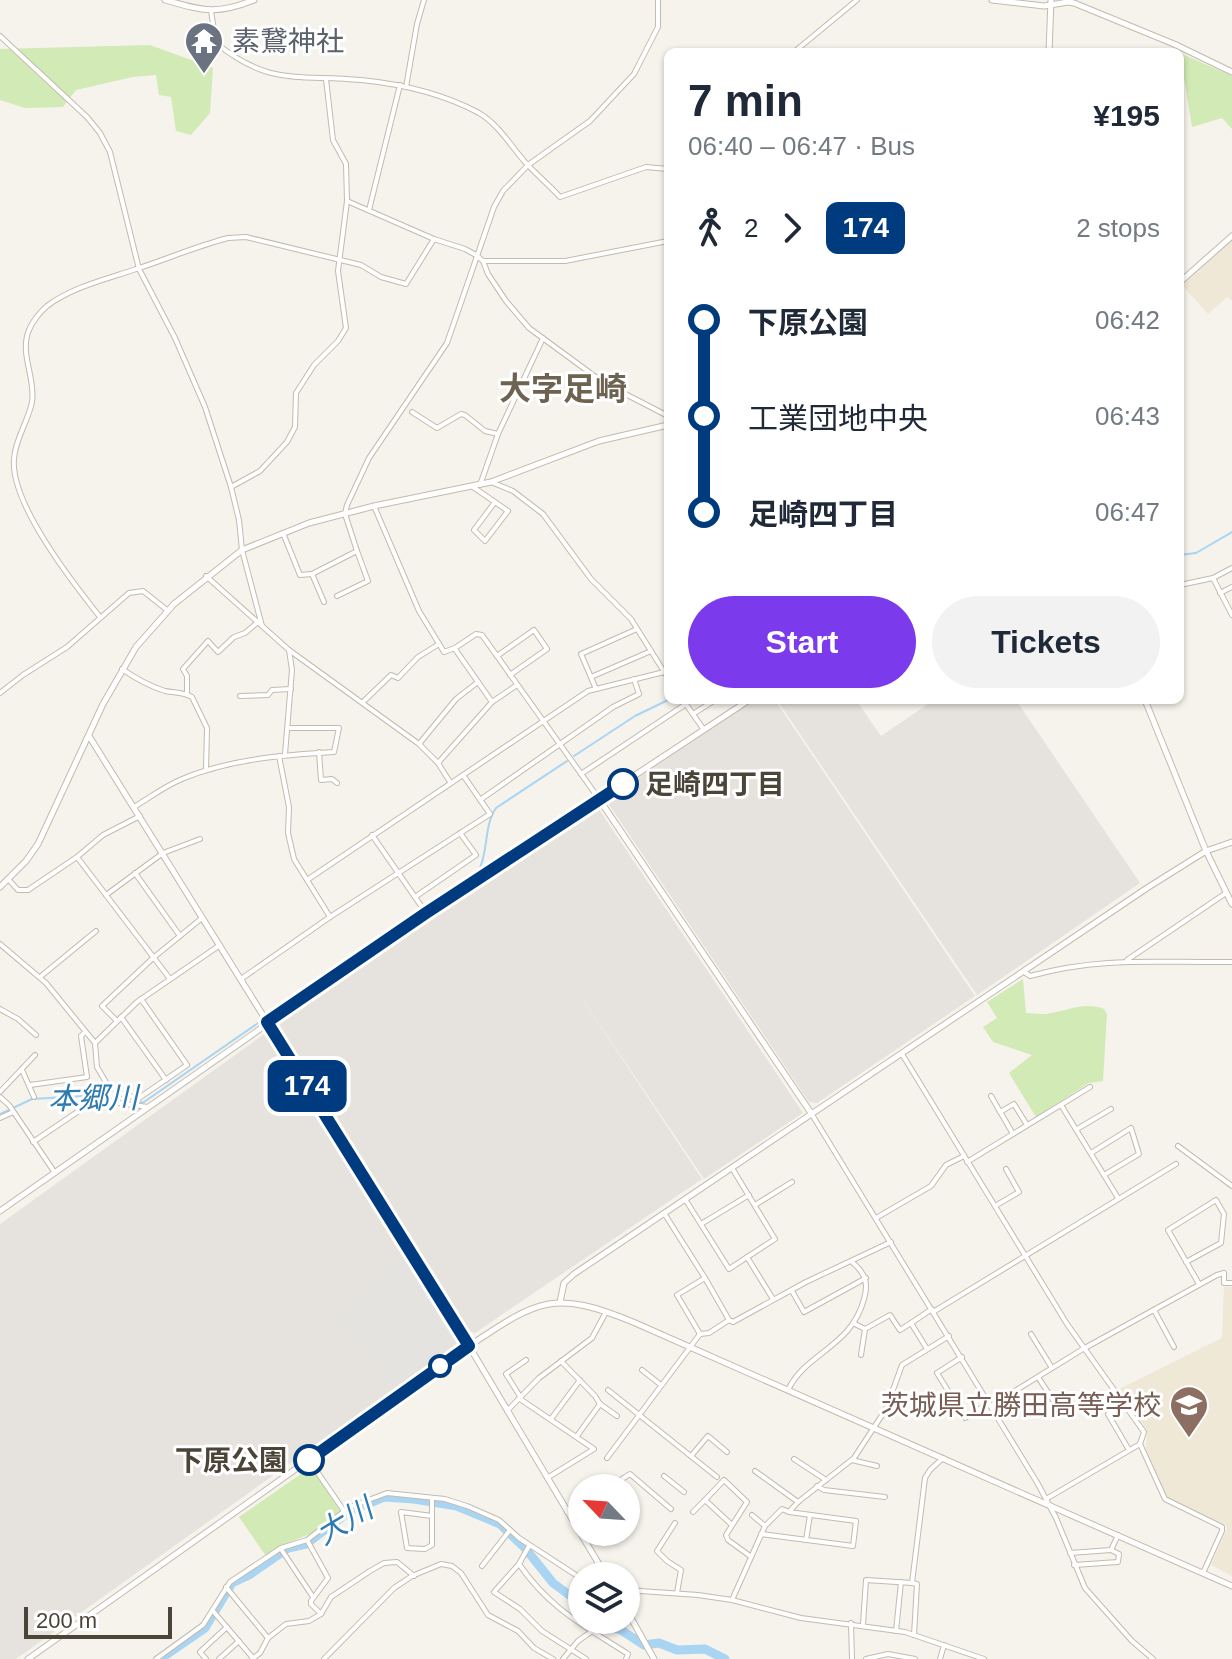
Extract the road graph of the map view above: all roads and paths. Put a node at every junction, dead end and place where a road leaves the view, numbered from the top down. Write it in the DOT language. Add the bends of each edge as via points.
graph roads {
  1 [pos="165,0"];
  2 [pos="254,0"];
  3 [pos="424,0"];
  4 [pos="658,0"];
  5 [pos="857,0"];
  6 [pos="992,0"];
  7 [pos="1051,2"];
  8 [pos="211,11"];
  9 [pos="0,36"];
  10 [pos="799,48"];
  11 [pos="1049,48"];
  12 [pos="1182,48"];
  13 [pos="1184,49"];
  14 [pos="1232,72"];
  15 [pos="326,79"];
  16 [pos="403,86"];
  17 [pos="528,165"];
  18 [pos="664,169"];
  19 [pos="347,201"];
  20 [pos="369,210"];
  21 [pos="1232,236"];
  22 [pos="434,239"];
  23 [pos="664,242"];
  24 [pos="476,255"];
  25 [pos="338,261"];
  26 [pos="483,261"];
  27 [pos="139,269"];
  28 [pos="1184,278"];
  29 [pos="543,338"];
  30 [pos="412,412"];
  31 [pos="664,414"];
  32 [pos="664,426"];
  33 [pos="498,434"];
  34 [pos="491,482"];
  35 [pos="476,486"];
  36 [pos="231,487"];
  37 [pos="495,502"];
  38 [pos="374,506"];
  39 [pos="345,514"];
  40 [pos="283,533"];
  41 [pos="242,550"];
  42 [pos="357,551"];
  43 [pos="1232,568"];
  44 [pos="312,574"];
  45 [pos="206,576"];
  46 [pos="1213,578"];
  47 [pos="1184,584"];
  48 [pos="1232,587"];
  49 [pos="1220,593"];
  50 [pos="337,596"];
  51 [pos="324,602"];
  52 [pos="167,610"];
  53 [pos="1232,615"];
  54 [pos="100,617"];
  55 [pos="260,624"];
  56 [pos="637,629"];
  57 [pos="439,644"];
  58 [pos="455,648"];
  59 [pos="289,650"];
  60 [pos="651,651"];
  61 [pos="497,656"];
  62 [pos="664,668"];
  63 [pos="121,669"];
  64 [pos="664,672"];
  65 [pos="510,675"];
  66 [pos="591,677"];
  67 [pos="634,679"];
  68 [pos="478,682"];
  69 [pos="517,685"];
  70 [pos="291,689"];
  71 [pos="596,689"];
  72 [pos="0,693"];
  73 [pos="187,694"];
  74 [pos="240,696"];
  75 [pos="363,702"];
  76 [pos="492,702"];
  77 [pos="682,704"];
  78 [pos="686,704"];
  79 [pos="709,704"];
  80 [pos="743,704"];
  81 [pos="1147,704"];
  82 [pos="693,714"];
  83 [pos="543,720"];
  84 [pos="289,728"];
  85 [pos="704,730"];
  86 [pos="89,736"];
  87 [pos="419,744"];
  88 [pos="560,744"];
  89 [pos="319,752"];
  90 [pos="282,755"];
  91 [pos="438,763"];
  92 [pos="206,770"];
  93 [pos="581,774"];
  94 [pos="463,775"];
  95 [pos="450,782"];
  96 [pos="337,783"];
  97 [pos="599,799"];
  98 [pos="480,800"];
  99 [pos="134,807"];
  100 [pos="140,816"];
  101 [pos="460,833"];
  102 [pos="372,835"];
  103 [pos="200,839"];
  104 [pos="1232,842"];
  105 [pos="1206,851"];
  106 [pos="163,853"];
  107 [pos="77,857"];
  108 [pos="398,872"];
  109 [pos="135,873"];
  110 [pos="9,880"];
  111 [pos="307,880"];
  112 [pos="0,887"];
  113 [pos="1228,891"];
  114 [pos="106,895"];
  115 [pos="415,897"];
  116 [pos="1232,904"];
  117 [pos="426,913"];
  118 [pos="330,917"];
  119 [pos="202,918"];
  120 [pos="96,931"];
  121 [pos="180,936"];
  122 [pos="0,944"];
  123 [pos="220,945"];
  124 [pos="153,958"];
  125 [pos="1126,961"];
  126 [pos="1232,962"];
  127 [pos="1024,972"];
  128 [pos="40,977"];
  129 [pos="170,979"];
  130 [pos="241,979"];
  131 [pos="141,999"];
  132 [pos="1,1012"];
  133 [pos="119,1019"];
  134 [pos="267,1022"];
  135 [pos="85,1032"];
  136 [pos="36,1035"];
  137 [pos="95,1043"];
  138 [pos="902,1054"];
  139 [pos="35,1055"];
  140 [pos="22,1070"];
  141 [pos="166,1080"];
  142 [pos="30,1085"];
  143 [pos="1090,1087"];
  144 [pos="0,1094"];
  145 [pos="991,1096"];
  146 [pos="34,1097"];
  147 [pos="139,1098"];
  148 [pos="1061,1105"];
  149 [pos="140,1106"];
  150 [pos="148,1107"];
  151 [pos="1111,1109"];
  152 [pos="13,1112"];
  153 [pos="811,1113"];
  154 [pos="1000,1113"];
  155 [pos="0,1118"];
  156 [pos="1027,1125"];
  157 [pos="1077,1129"];
  158 [pos="1013,1134"];
  159 [pos="33,1142"];
  160 [pos="1178,1146"];
  161 [pos="1091,1153"];
  162 [pos="964,1156"];
  163 [pos="967,1162"];
  164 [pos="1176,1164"];
  165 [pos="732,1168"];
  166 [pos="1006,1169"];
  167 [pos="55,1173"];
  168 [pos="1104,1175"];
  169 [pos="792,1182"];
  170 [pos="1232,1186"];
  171 [pos="749,1195"];
  172 [pos="1119,1198"];
  173 [pos="685,1199"];
  174 [pos="755,1205"];
  175 [pos="995,1206"];
  176 [pos="0,1211"];
  177 [pos="664,1213"];
  178 [pos="876,1218"];
  179 [pos="701,1224"];
  180 [pos="891,1242"];
  181 [pos="747,1257"];
  182 [pos="1026,1257"];
  183 [pos="851,1261"];
  184 [pos="1186,1262"];
  185 [pos="705,1278"];
  186 [pos="866,1278"];
  187 [pos="1232,1283"];
  188 [pos="1199,1284"];
  189 [pos="792,1291"];
  190 [pos="774,1300"];
  191 [pos="560,1302"];
  192 [pos="1154,1310"];
  193 [pos="606,1311"];
  194 [pos="932,1311"];
  195 [pos="729,1320"];
  196 [pos="853,1323"];
  197 [pos="911,1323"];
  198 [pos="865,1329"];
  199 [pos="700,1334"];
  200 [pos="1031,1334"];
  201 [pos="949,1336"];
  202 [pos="469,1346"];
  203 [pos="690,1347"];
  204 [pos="1174,1347"];
  205 [pos="927,1349"];
  206 [pos="1083,1349"];
  207 [pos="861,1355"];
  208 [pos="962,1357"];
  209 [pos="526,1360"];
  210 [pos="561,1361"];
  211 [pos="1052,1368"];
  212 [pos="642,1370"];
  213 [pos="1038,1377"];
  214 [pos="580,1380"];
  215 [pos="661,1385"];
  216 [pos="608,1390"];
  217 [pos="788,1390"];
  218 [pos="521,1398"];
  219 [pos="600,1404"];
  220 [pos="990,1404"];
  221 [pos="1124,1404"];
  222 [pos="507,1411"];
  223 [pos="1060,1411"];
  224 [pos="639,1415"];
  225 [pos="617,1416"];
  226 [pos="551,1419"];
  227 [pos="874,1428"];
  228 [pos="576,1436"];
  229 [pos="1140,1444"];
  230 [pos="1129,1450"];
  231 [pos="727,1452"];
  232 [pos="691,1456"];
  233 [pos="607,1458"];
  234 [pos="943,1458"];
  235 [pos="794,1459"];
  236 [pos="309,1460"];
  237 [pos="852,1460"];
  238 [pos="877,1466"];
  239 [pos="755,1471"];
  240 [pos="664,1476"];
  241 [pos="717,1477"];
  242 [pos="547,1478"];
  243 [pos="826,1480"];
  244 [pos="640,1483"];
  245 [pos="817,1486"];
  246 [pos="684,1492"];
  247 [pos="885,1497"];
  248 [pos="432,1499"];
  249 [pos="1046,1499"];
  250 [pos="705,1500"];
  251 [pos="798,1502"];
  252 [pos="1050,1505"];
  253 [pos="671,1509"];
  254 [pos="344,1511"];
  255 [pos="567,1512"];
  256 [pos="693,1512"];
  257 [pos="789,1512"];
  258 [pos="752,1515"];
  259 [pos="810,1515"];
  260 [pos="432,1516"];
  261 [pos="675,1523"];
  262 [pos="732,1525"];
  263 [pos="765,1526"];
  264 [pos="510,1530"];
  265 [pos="761,1534"];
  266 [pos="1118,1535"];
  267 [pos="806,1540"];
  268 [pos="308,1541"];
  269 [pos="527,1549"];
  270 [pos="282,1550"];
  271 [pos="1111,1550"];
  272 [pos="1070,1553"];
  273 [pos="750,1556"];
  274 [pos="597,1562"];
  275 [pos="519,1564"];
  276 [pos="1074,1565"];
  277 [pos="482,1566"];
  278 [pos="568,1571"];
  279 [pos="1203,1573"];
  280 [pos="414,1576"];
  281 [pos="901,1582"];
  282 [pos="912,1583"];
  283 [pos="1232,1586"];
  284 [pos="227,1589"];
  285 [pos="640,1591"];
  286 [pos="677,1593"];
  287 [pos="313,1597"];
  288 [pos="732,1600"];
  289 [pos="215,1614"];
  290 [pos="321,1614"];
  291 [pos="568,1614"];
  292 [pos="851,1623"];
  293 [pos="863,1625"];
  294 [pos="227,1627"];
  295 [pos="896,1631"];
  296 [pos="640,1633"];
  297 [pos="587,1634"];
  298 [pos="597,1634"];
  299 [pos="914,1636"];
  300 [pos="268,1638"];
  301 [pos="239,1641"];
  302 [pos="944,1645"];
  303 [pos="571,1649"];
  304 [pos="253,1658"];
  305 [pos="28,1659"];
  306 [pos="156,1659"];
  307 [pos="206,1659"];
  308 [pos="219,1659"];
  309 [pos="324,1659"];
  310 [pos="553,1659"];
  311 [pos="563,1659"];
  312 [pos="586,1659"];
  313 [pos="626,1659"];
  314 [pos="654,1659"];
  315 [pos="852,1659"];
  316 [pos="866,1659"];
  317 [pos="915,1659"];
  318 [pos="940,1659"];
  319 [pos="984,1659"];
  320 [pos="1153,1659"];
  1 -- 8 [label="street"];
  2 -- 8 [label="street"];
  3 -- 16 [label="street"];
  4 -- 17 [label="street" via="658,27 634,74 590,121"];
  5 -- 10 [label="street"];
  6 -- 7 [label="street"];
  7 -- 11 [label="street"];
  7 -- 12 [label="street" via="1074,3"];
  8 -- 15 [label="street" via="216,43 233,55 275,76"];
  9 -- 27 [label="street" via="100,133 110,152"];
  13 -- 14 [label="street"];
  15 -- 16 [label="street"];
  15 -- 19 [label="street" via="333,140 346,164"];
  16 -- 17 [label="street" via="482,114"];
  16 -- 20 [label="street"];
  17 -- 18 [label="street" via="560,197 646,167"];
  17 -- 24 [label="street" via="503,191"];
  19 -- 20 [label="street"];
  19 -- 25 [label="street"];
  20 -- 22 [label="street"];
  21 -- 28 [label="street"];
  22 -- 24 [label="street"];
  22 -- 25 [label="street" via="406,284"];
  23 -- 26 [label="street" via="565,261"];
  24 -- 26 [label="street"];
  24 -- 39 [label="street" via="447,343 369,458"];
  25 -- 27 [label="street" via="237,237"];
  25 -- 36 [label="street" via="346,328 296,393 295,427 287,442 260,471"];
  26 -- 29 [label="street" via="521,320"];
  27 -- 36 [label="street" via="205,407"];
  27 -- 54 [label="street" via="47,306 32,323 25,344 33,394 14,455 16,482 64,571"];
  29 -- 31 [label="street" via="604,383"];
  29 -- 33 [label="street"];
  30 -- 33 [label="street" via="437,428 461,414"];
  32 -- 34 [label="street" via="599,441"];
  33 -- 35 [label="street"];
  34 -- 35 [label="street"];
  34 -- 56 [label="street" via="543,514"];
  35 -- 37 [label="street"];
  35 -- 38 [label="street"];
  36 -- 41 [label="street"];
  37 -- 37 [label="street" via="508,511 485,541 474,530"];
  38 -- 39 [label="street"];
  38 -- 57 [label="street" via="419,611"];
  39 -- 40 [label="street"];
  39 -- 42 [label="street"];
  40 -- 41 [label="street"];
  40 -- 44 [label="street" via="300,575"];
  41 -- 45 [label="street"];
  41 -- 55 [label="street"];
  42 -- 44 [label="street"];
  42 -- 50 [label="street" via="368,581"];
  43 -- 46 [label="street"];
  44 -- 51 [label="street"];
  45 -- 52 [label="street"];
  45 -- 55 [label="street"];
  46 -- 47 [label="street"];
  46 -- 49 [label="street"];
  48 -- 49 [label="street"];
  49 -- 53 [label="street"];
  52 -- 54 [label="street" via="139,590"];
  52 -- 63 [label="street"];
  54 -- 72 [label="street"];
  55 -- 59 [label="street"];
  55 -- 73 [label="street" via="218,652 208,641 183,669"];
  56 -- 60 [label="street"];
  56 -- 66 [label="street" via="581,654"];
  57 -- 58 [label="street" via="446,653"];
  57 -- 75 [label="street" via="398,678 391,675"];
  58 -- 61 [label="street" via="482,635"];
  58 -- 68 [label="street"];
  59 -- 70 [label="street"];
  59 -- 75 [label="street"];
  60 -- 62 [label="street"];
  60 -- 66 [label="street"];
  61 -- 65 [label="street"];
  61 -- 65 [label="street" via="534,630 547,649"];
  63 -- 73 [label="street" via="166,691"];
  63 -- 86 [label="street"];
  64 -- 67 [label="street"];
  65 -- 69 [label="street"];
  66 -- 71 [label="street"];
  67 -- 71 [label="street"];
  67 -- 88 [label="street" via="639,694"];
  68 -- 76 [label="street"];
  68 -- 87 [label="street" via="456,699"];
  69 -- 76 [label="street"];
  69 -- 83 [label="street"];
  70 -- 74 [label="street"];
  70 -- 84 [label="street"];
  71 -- 83 [label="street"];
  73 -- 92 [label="street" via="207,728"];
  75 -- 87 [label="street"];
  76 -- 91 [label="street"];
  77 -- 93 [label="street"];
  78 -- 82 [label="street"];
  79 -- 82 [label="street"];
  80 -- 85 [label="street"];
  81 -- 105 [label="street"];
  82 -- 85 [label="street"];
  83 -- 88 [label="street"];
  83 -- 94 [label="street"];
  84 -- 89 [label="street" via="339,728 334,752"];
  84 -- 90 [label="street"];
  85 -- 97 [label="street"];
  86 -- 99 [label="street"];
  86 -- 110 [label="street" via="42,837"];
  87 -- 91 [label="street"];
  88 -- 93 [label="street"];
  88 -- 98 [label="street"];
  89 -- 90 [label="street"];
  89 -- 96 [label="street" via="321,780"];
  90 -- 92 [label="street"];
  90 -- 111 [label="street" via="288,833 294,859"];
  91 -- 95 [label="street"];
  92 -- 99 [label="street"];
  93 -- 97 [label="street"];
  94 -- 95 [label="street"];
  94 -- 98 [label="street"];
  95 -- 102 [label="street"];
  97 -- 117 [label="street"];
  97 -- 153 [label="street"];
  98 -- 101 [label="street" via="490,814"];
  99 -- 100 [label="street"];
  100 -- 106 [label="street"];
  100 -- 107 [label="street" via="103,835"];
  101 -- 108 [label="street"];
  101 -- 115 [label="street" via="476,855"];
  102 -- 108 [label="street"];
  102 -- 111 [label="street"];
  103 -- 106 [label="street"];
  104 -- 105 [label="street"];
  105 -- 113 [label="street"];
  105 -- 127 [label="street"];
  106 -- 109 [label="street"];
  106 -- 119 [label="street"];
  107 -- 110 [label="street" via="28,890 18,890"];
  107 -- 114 [label="street"];
  108 -- 115 [label="street"];
  108 -- 118 [label="street"];
  109 -- 114 [label="street"];
  109 -- 121 [label="street"];
  110 -- 112 [label="street"];
  111 -- 118 [label="street"];
  113 -- 116 [label="street"];
  113 -- 125 [label="street"];
  114 -- 124 [label="street"];
  115 -- 117 [label="street"];
  117 -- 134 [label="street"];
  118 -- 130 [label="street"];
  119 -- 121 [label="street"];
  119 -- 123 [label="street"];
  120 -- 128 [label="street"];
  121 -- 124 [label="street"];
  122 -- 128 [label="street"];
  123 -- 129 [label="street"];
  123 -- 130 [label="street"];
  124 -- 129 [label="street"];
  124 -- 133 [label="street" via="102,1006"];
  125 -- 126 [label="street"];
  125 -- 127 [label="street" via="1067,966 1030,976"];
  127 -- 138 [label="street"];
  128 -- 135 [label="street"];
  129 -- 131 [label="street"];
  130 -- 134 [label="street"];
  131 -- 133 [label="street"];
  131 -- 141 [label="street" via="187,1065"];
  132 -- 136 [label="street"];
  133 -- 137 [label="street"];
  133 -- 141 [label="street"];
  134 -- 150 [label="street"];
  134 -- 202 [label="street"];
  135 -- 137 [label="street"];
  135 -- 142 [label="street" via="81,1036 87,1077"];
  137 -- 147 [label="street" via="97,1067 107,1084"];
  138 -- 153 [label="street"];
  138 -- 162 [label="street"];
  139 -- 140 [label="street"];
  140 -- 142 [label="street"];
  140 -- 144 [label="street"];
  141 -- 147 [label="street"];
  142 -- 146 [label="street"];
  143 -- 148 [label="street"];
  144 -- 152 [label="street"];
  145 -- 154 [label="street"];
  147 -- 149 [label="street"];
  148 -- 156 [label="street"];
  148 -- 157 [label="street"];
  149 -- 150 [label="street"];
  149 -- 159 [label="street" via="95,1100"];
  150 -- 167 [label="street"];
  151 -- 157 [label="street"];
  152 -- 155 [label="street"];
  152 -- 159 [label="street"];
  153 -- 165 [label="street"];
  153 -- 178 [label="street"];
  154 -- 156 [label="street" via="1014,1104"];
  154 -- 158 [label="street"];
  156 -- 158 [label="street"];
  157 -- 161 [label="street"];
  158 -- 163 [label="street"];
  159 -- 167 [label="street"];
  160 -- 170 [label="street"];
  161 -- 168 [label="street"];
  161 -- 168 [label="street" via="1131,1128 1139,1154"];
  162 -- 163 [label="street"];
  162 -- 178 [label="street" via="946,1165 931,1186"];
  163 -- 175 [label="street"];
  164 -- 172 [label="street"];
  165 -- 171 [label="street"];
  165 -- 173 [label="street"];
  166 -- 175 [label="street" via="1019,1192"];
  167 -- 176 [label="street"];
  168 -- 172 [label="street"];
  169 -- 174 [label="street"];
  171 -- 174 [label="street"];
  171 -- 179 [label="street"];
  172 -- 182 [label="street"];
  173 -- 177 [label="street"];
  173 -- 179 [label="street"];
  174 -- 181 [label="street" via="775,1239"];
  175 -- 182 [label="street"];
  177 -- 185 [label="street"];
  177 -- 191 [label="street" via="567,1279"];
  178 -- 180 [label="street"];
  179 -- 181 [label="street" via="729,1269"];
  180 -- 183 [label="street"];
  180 -- 194 [label="street"];
  181 -- 190 [label="street"];
  182 -- 194 [label="street"];
  182 -- 206 [label="street"];
  183 -- 186 [label="street"];
  183 -- 189 [label="street"];
  184 -- 184 [label="street" via="1168,1230 1216,1200 1224,1214 1221,1243"];
  184 -- 188 [label="street"];
  185 -- 195 [label="street"];
  185 -- 199 [label="street" via="677,1295"];
  186 -- 189 [label="street" via="804,1312"];
  186 -- 196 [label="street" via="862,1307"];
  187 -- 188 [label="street" via="1224,1283 1224,1273"];
  188 -- 192 [label="street"];
  189 -- 190 [label="street"];
  190 -- 195 [label="street"];
  191 -- 193 [label="street"];
  191 -- 202 [label="street" via="524,1310"];
  192 -- 204 [label="street"];
  192 -- 206 [label="street"];
  193 -- 203 [label="street"];
  193 -- 210 [label="street" via="592,1338"];
  194 -- 197 [label="street"];
  194 -- 201 [label="street"];
  195 -- 199 [label="street"];
  196 -- 198 [label="street"];
  196 -- 217 [label="street"];
  197 -- 198 [label="street" via="900,1330 890,1315"];
  197 -- 205 [label="street"];
  198 -- 207 [label="street"];
  199 -- 203 [label="street"];
  200 -- 211 [label="street"];
  201 -- 205 [label="street"];
  201 -- 208 [label="street"];
  202 -- 222 [label="street"];
  202 -- 236 [label="street"];
  203 -- 215 [label="street"];
  203 -- 217 [label="street"];
  205 -- 227 [label="street" via="902,1365"];
  206 -- 211 [label="street"];
  206 -- 221 [label="street"];
  208 -- 220 [label="street"];
  208 -- 220 [label="street" via="937,1373 965,1418"];
  209 -- 218 [label="street" via="506,1374"];
  210 -- 214 [label="street"];
  210 -- 218 [label="street"];
  211 -- 213 [label="street"];
  212 -- 215 [label="street"];
  213 -- 220 [label="street"];
  213 -- 223 [label="street"];
  214 -- 219 [label="street"];
  214 -- 226 [label="street"];
  215 -- 224 [label="street"];
  216 -- 224 [label="street"];
  217 -- 227 [label="street"];
  218 -- 222 [label="street"];
  218 -- 226 [label="street"];
  219 -- 225 [label="street"];
  219 -- 228 [label="street"];
  220 -- 249 [label="street"];
  221 -- 229 [label="street" via="1144,1432"];
  221 -- 230 [label="street" via="1108,1414"];
  222 -- 242 [label="street"];
  224 -- 232 [label="street"];
  224 -- 233 [label="street"];
  226 -- 228 [label="street"];
  227 -- 234 [label="street"];
  227 -- 237 [label="street"];
  228 -- 242 [label="street" via="594,1449"];
  229 -- 230 [label="street"];
  229 -- 279 [label="street" via="1165,1499 1222,1527"];
  230 -- 249 [label="street"];
  231 -- 232 [label="street" via="708,1436"];
  232 -- 241 [label="street"];
  234 -- 252 [label="street"];
  234 -- 282 [label="street" via="925,1478"];
  235 -- 243 [label="street"];
  236 -- 254 [label="street"];
  236 -- 305 [label="street"];
  237 -- 238 [label="street"];
  237 -- 243 [label="street"];
  239 -- 251 [label="street"];
  240 -- 246 [label="street"];
  242 -- 255 [label="street"];
  243 -- 245 [label="street"];
  244 -- 253 [label="street"];
  245 -- 247 [label="street"];
  245 -- 251 [label="street"];
  248 -- 254 [label="street" via="387,1493"];
  248 -- 260 [label="street"];
  248 -- 264 [label="street" via="456,1501"];
  249 -- 252 [label="street"];
  250 -- 256 [label="street"];
  250 -- 262 [label="street"];
  250 -- 262 [label="street" via="724,1480 747,1502"];
  251 -- 257 [label="street"];
  252 -- 266 [label="street"];
  252 -- 272 [label="street"];
  254 -- 268 [label="street"];
  255 -- 274 [label="street"];
  257 -- 259 [label="street"];
  257 -- 263 [label="street" via="782,1509"];
  258 -- 263 [label="street"];
  259 -- 267 [label="street"];
  259 -- 267 [label="street" via="856,1521 853,1546"];
  260 -- 260 [label="street" via="432,1545 407,1548 401,1512"];
  261 -- 286 [label="street" via="657,1551 681,1570"];
  262 -- 273 [label="street" via="728,1540"];
  263 -- 265 [label="street"];
  264 -- 269 [label="street"];
  264 -- 277 [label="street"];
  265 -- 267 [label="street"];
  265 -- 273 [label="street"];
  266 -- 271 [label="street"];
  266 -- 279 [label="street"];
  268 -- 270 [label="street"];
  268 -- 287 [label="street" via="328,1578"];
  269 -- 275 [label="street"];
  269 -- 278 [label="street"];
  270 -- 284 [label="street"];
  270 -- 287 [label="street"];
  271 -- 272 [label="street"];
  271 -- 276 [label="street" via="1119,1554 1118,1562"];
  272 -- 276 [label="street"];
  273 -- 288 [label="street"];
  275 -- 291 [label="street" via="538,1591"];
  275 -- 303 [label="street" via="494,1592"];
  276 -- 320 [label="street" via="1092,1598"];
  279 -- 283 [label="street"];
  280 -- 290 [label="street" via="397,1562 384,1563 331,1597"];
  280 -- 309 [label="street" via="394,1588"];
  280 -- 310 [label="street" via="441,1564 457,1569 488,1615"];
  281 -- 282 [label="street"];
  281 -- 293 [label="street" via="866,1580"];
  281 -- 295 [label="street"];
  282 -- 299 [label="street" via="917,1584"];
  284 -- 289 [label="street"];
  284 -- 300 [label="street"];
  285 -- 286 [label="street"];
  286 -- 288 [label="street"];
  287 -- 290 [label="street" via="311,1604"];
  288 -- 292 [label="street" via="801,1618"];
  289 -- 294 [label="street"];
  289 -- 306 [label="street"];
  290 -- 300 [label="street" via="286,1624"];
  292 -- 293 [label="street"];
  292 -- 315 [label="street"];
  293 -- 295 [label="street"];
  294 -- 301 [label="street"];
  294 -- 307 [label="street" via="200,1652"];
  295 -- 299 [label="street"];
  296 -- 314 [label="street"];
  297 -- 303 [label="street"];
  298 -- 313 [label="street" via="628,1654"];
  299 -- 302 [label="street"];
  300 -- 304 [label="street"];
  301 -- 304 [label="street"];
  301 -- 308 [label="street"];
  302 -- 318 [label="street"];
  302 -- 319 [label="street"];
  303 -- 311 [label="street"];
  303 -- 312 [label="street"];
  316 -- 317 [label="street" via="888,1654"];
}
